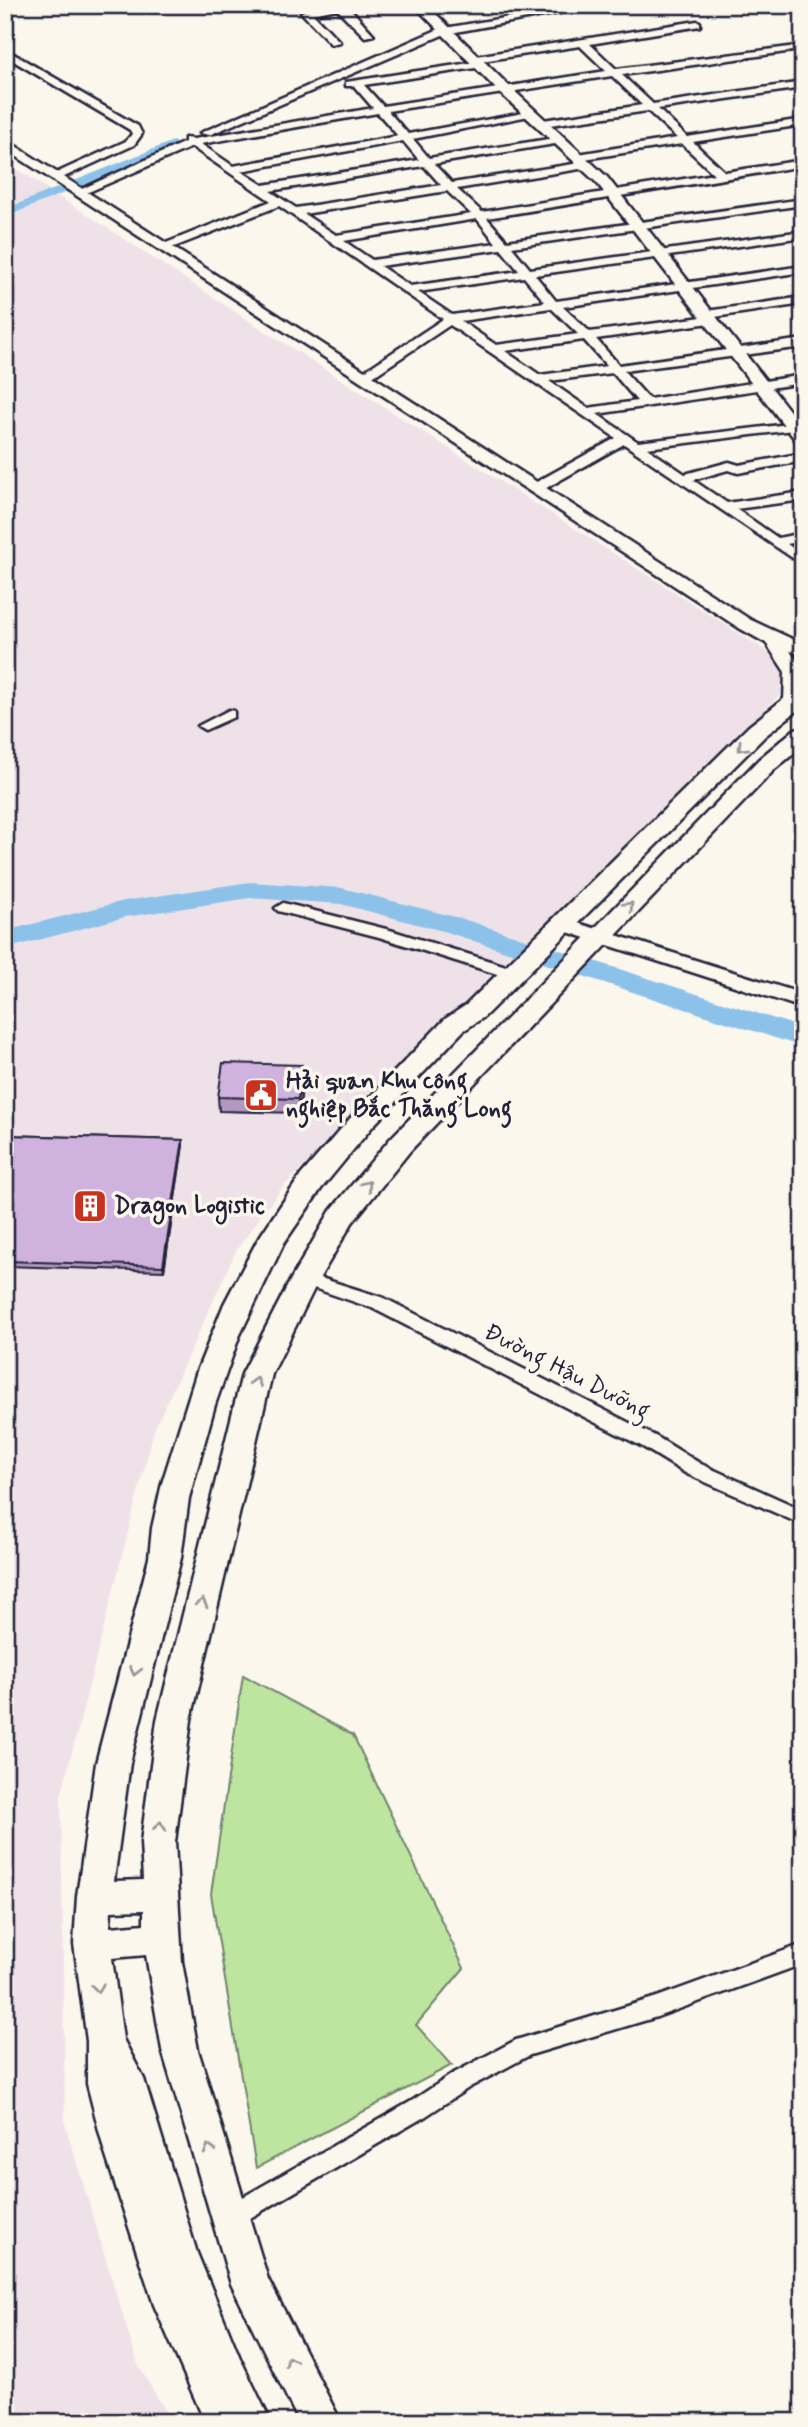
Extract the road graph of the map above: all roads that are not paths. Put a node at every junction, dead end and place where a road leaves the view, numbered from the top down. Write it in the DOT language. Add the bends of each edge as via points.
graph roads {
  1 [pos="14,5"];
  2 [pos="420,5"];
  3 [pos="598,5"];
  4 [pos="341,6"];
  5 [pos="5,8"];
  6 [pos="697,24"];
  7 [pos="443,31"];
  8 [pos="369,35"];
  9 [pos="335,42"];
  10 [pos="582,43"];
  11 [pos="793,48"];
  12 [pos="5,52"];
  13 [pos="479,62"];
  14 [pos="615,73"];
  15 [pos="357,83"];
  16 [pos="803,85"];
  17 [pos="503,88"];
  18 [pos="305,90"];
  19 [pos="650,108"];
  20 [pos="382,109"];
  21 [pos="539,119"];
  22 [pos="803,122"];
  23 [pos="405,137"];
  24 [pos="561,140"];
  25 [pos="684,140"];
  26 [pos="193,142"];
  27 [pos="5,143"];
  28 [pos="582,161"];
  29 [pos="427,162"];
  30 [pos="803,163"];
  31 [pos="232,169"];
  32 [pos="722,176"];
  33 [pos="58,177"];
  34 [pos="449,187"];
  35 [pos="261,189"];
  36 [pos="79,192"];
  37 [pos="613,193"];
  38 [pos="280,201"];
  39 [pos="803,202"];
  40 [pos="295,212"];
  41 [pos="479,215"];
  42 [pos="637,225"];
  43 [pos="803,234"];
  44 [pos="335,239"];
  45 [pos="502,246"];
  46 [pos="164,247"];
  47 [pos="661,255"];
  48 [pos="371,264"];
  49 [pos="803,269"];
  50 [pos="526,274"];
  51 [pos="684,286"];
  52 [pos="408,290"];
  53 [pos="803,300"];
  54 [pos="553,304"];
  55 [pos="709,317"];
  56 [pos="452,319"];
  57 [pos="587,335"];
  58 [pos="803,343"];
  59 [pos="495,349"];
  60 [pos="736,353"];
  61 [pos="618,368"];
  62 [pos="364,377"];
  63 [pos="539,379"];
  64 [pos="803,379"];
  65 [pos="761,385"];
  66 [pos="646,403"];
  67 [pos="588,412"];
  68 [pos="793,426"];
  69 [pos="803,439"];
  70 [pos="631,442"];
  71 [pos="803,457"];
  72 [pos="684,478"];
  73 [pos="536,488"];
  74 [pos="803,496"];
  75 [pos="726,507"];
  76 [pos="803,537"];
  77 [pos="776,542"];
  78 [pos="803,561"];
  79 [pos="773,639"];
  80 [pos="803,650"];
  81 [pos="798,698"];
  82 [pos="229,714"];
  83 [pos="205,726"];
  84 [pos="803,734"];
  85 [pos="283,908"];
  86 [pos="554,932"];
  87 [pos="581,956"];
  88 [pos="519,969"];
  89 [pos="803,1001"];
  90 [pos="305,1279"];
  91 [pos="803,1518"];
  92 [pos="161,1895"];
  93 [pos="94,1896"];
  94 [pos="163,1938"];
  95 [pos="92,1944"];
  96 [pos="803,1954"];
  97 [pos="105,2041"];
  98 [pos="230,2217"];
  99 [pos="226,2422"];
  100 [pos="251,2422"];
  101 [pos="321,2422"];
  1 -- 5 [label="street"];
  2 -- 7 [label="street"];
  3 -- 7 [label="street"];
  4 -- 8 [label="street"];
  4 -- 9 [label="street" via="306,12"];
  6 -- 10 [label="street"];
  7 -- 13 [label="street"];
  7 -- 18 [label="street"];
  10 -- 13 [label="street"];
  10 -- 14 [label="street"];
  11 -- 14 [label="street"];
  12 -- 33 [label="street" via="134,128 137,134 130,144"];
  13 -- 15 [label="street"];
  13 -- 17 [label="street"];
  14 -- 17 [label="street"];
  14 -- 19 [label="street"];
  15 -- 18 [label="street"];
  15 -- 20 [label="street"];
  16 -- 19 [label="street"];
  17 -- 20 [label="street"];
  17 -- 21 [label="street"];
  18 -- 26 [label="street" via="189,140"];
  19 -- 21 [label="street"];
  19 -- 25 [label="street"];
  20 -- 23 [label="street"];
  20 -- 26 [label="street"];
  21 -- 23 [label="street"];
  21 -- 24 [label="street"];
  22 -- 25 [label="street"];
  23 -- 29 [label="street"];
  23 -- 31 [label="street"];
  24 -- 28 [label="street"];
  24 -- 29 [label="street"];
  25 -- 28 [label="street"];
  25 -- 32 [label="street"];
  26 -- 31 [label="street"];
  26 -- 36 [label="street"];
  27 -- 33 [label="street"];
  28 -- 34 [label="street"];
  28 -- 37 [label="street"];
  29 -- 34 [label="street"];
  29 -- 35 [label="street"];
  30 -- 32 [label="street"];
  31 -- 35 [label="street"];
  32 -- 37 [label="street"];
  33 -- 36 [label="street"];
  34 -- 40 [label="street"];
  34 -- 41 [label="street"];
  35 -- 38 [label="street"];
  36 -- 46 [label="street"];
  37 -- 41 [label="street"];
  37 -- 42 [label="street"];
  38 -- 40 [label="street"];
  38 -- 46 [label="street"];
  39 -- 42 [label="street"];
  40 -- 44 [label="street"];
  41 -- 44 [label="street"];
  41 -- 45 [label="street"];
  42 -- 45 [label="street"];
  42 -- 47 [label="street"];
  43 -- 47 [label="street"];
  44 -- 48 [label="street"];
  45 -- 48 [label="street"];
  45 -- 50 [label="street"];
  46 -- 62 [label="street"];
  47 -- 50 [label="street"];
  47 -- 51 [label="street"];
  48 -- 52 [label="street"];
  49 -- 51 [label="street"];
  50 -- 52 [label="street"];
  50 -- 54 [label="street"];
  51 -- 54 [label="street"];
  51 -- 55 [label="street"];
  52 -- 56 [label="street"];
  53 -- 55 [label="street"];
  54 -- 56 [label="street"];
  54 -- 57 [label="street"];
  55 -- 57 [label="street"];
  55 -- 60 [label="street"];
  56 -- 59 [label="street"];
  56 -- 62 [label="street"];
  57 -- 59 [label="street"];
  57 -- 61 [label="street"];
  58 -- 60 [label="street"];
  59 -- 63 [label="street"];
  60 -- 61 [label="street"];
  60 -- 65 [label="street"];
  61 -- 63 [label="street"];
  61 -- 66 [label="street"];
  62 -- 73 [label="street"];
  63 -- 67 [label="street"];
  64 -- 65 [label="street"];
  65 -- 66 [label="street"];
  65 -- 68 [label="street"];
  66 -- 67 [label="street"];
  67 -- 70 [label="street"];
  68 -- 69 [label="street"];
  68 -- 70 [label="street"];
  70 -- 72 [label="street"];
  70 -- 73 [label="street"];
  71 -- 72 [label="street" via="738,469 729,466"];
  72 -- 75 [label="street"];
  73 -- 79 [label="street"];
  74 -- 75 [label="street"];
  75 -- 77 [label="street"];
  76 -- 77 [label="street"];
  77 -- 78 [label="street"];
  79 -- 80 [label="street"];
  79 -- 81 [label="street" via="794,672"];
  81 -- 86 [label="main road, one-way" via="757,732"];
  82 -- 83 [label="street"];
  87 -- 84 [label="main road, one-way" via="767,764"];
  85 -- 88 [label="street"];
  86 -- 87 [label="street"];
  86 -- 88 [label="main road"];
  87 -- 89 [label="street"];
  90 -- 87 [label="main road, one-way" via="341,1217 400,1146"];
  88 -- 93 [label="main road, one-way" via="475,1011 466,1030 340,1168 280,1256 239,1338 181,1529 165,1558 113,1763"];
  90 -- 91 [label="street, Đường Hậu Dưỡng" via="378,1303 638,1435 694,1469"];
  92 -- 90 [label="main road, one-way" via="158,1842 174,1720 257,1374"];
  92 -- 93 [label="main road"];
  92 -- 94 [label="main road"];
  93 -- 95 [label="main road"];
  94 -- 95 [label="main road"];
  98 -- 94 [label="main road, one-way" via="180,2050"];
  95 -- 97 [label="main road, one-way"];
  96 -- 98 [label="street" via="657,2007 524,2046"];
  97 -- 99 [label="main road" via="105,2084 134,2188 174,2305"];
  97 -- 100 [label="main road" via="126,2079 178,2253"];
  101 -- 98 [label="main road, one-way" via="250,2284"];
}
